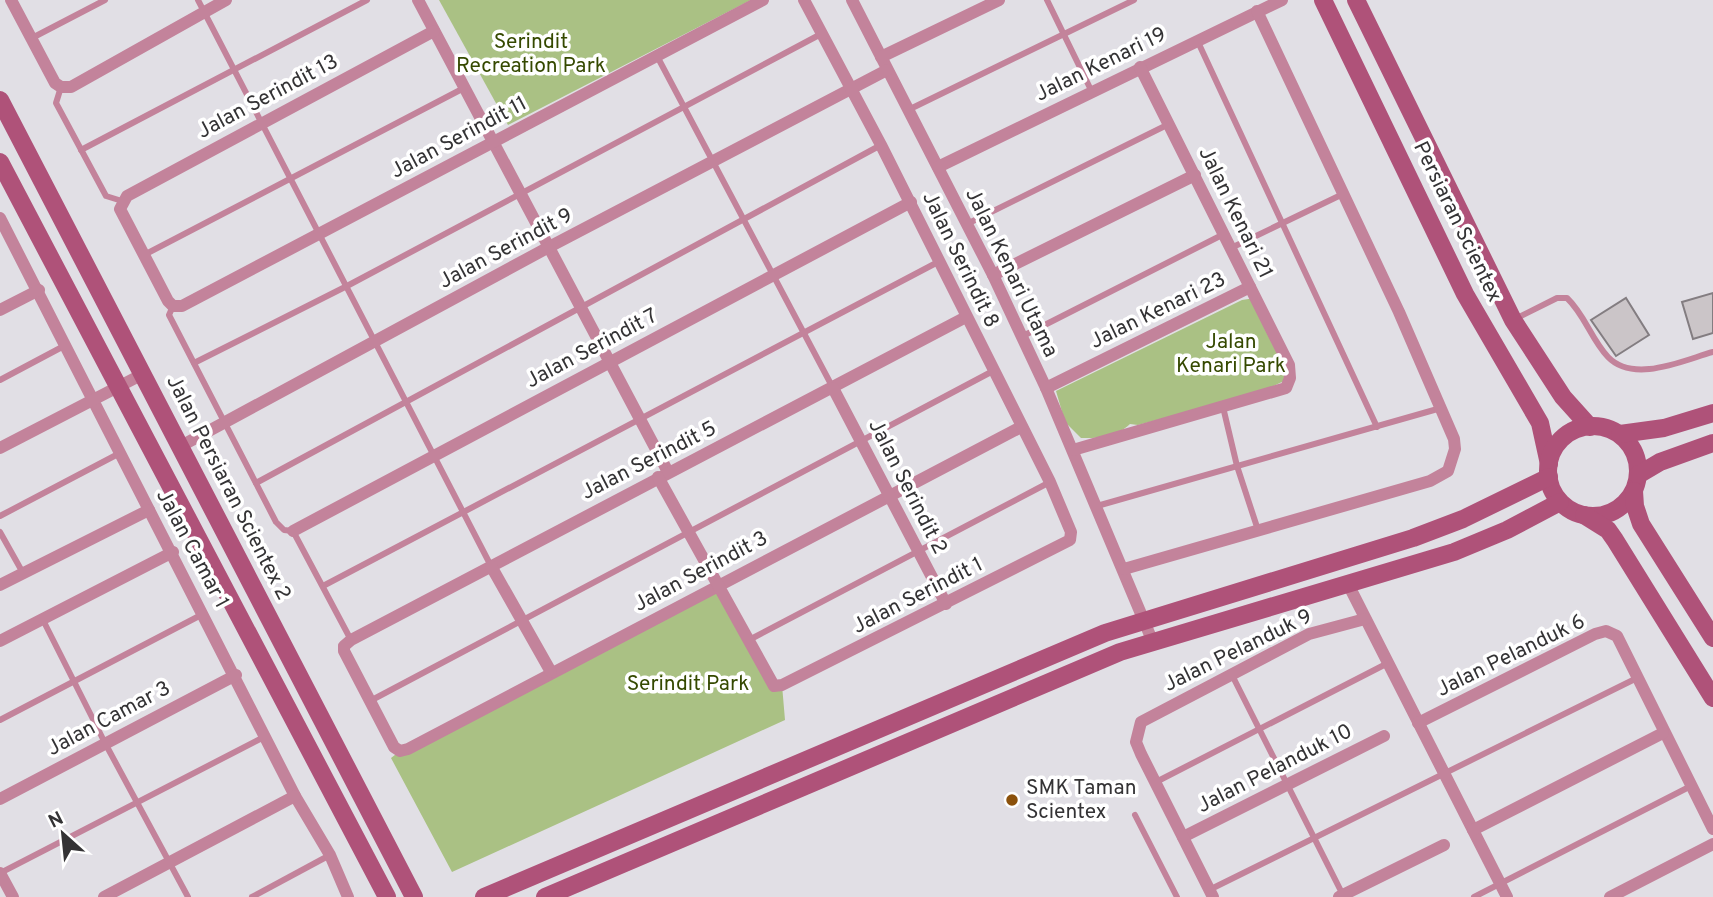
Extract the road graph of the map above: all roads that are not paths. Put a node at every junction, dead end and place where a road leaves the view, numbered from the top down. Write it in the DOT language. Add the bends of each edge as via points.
graph roads {
  1 [pos="10,0"];
  2 [pos="104,0"];
  3 [pos="226,0"];
  4 [pos="367,0"];
  5 [pos="418,0"];
  6 [pos="763,0"];
  7 [pos="804,0"];
  8 [pos="852,0"];
  9 [pos="999,0"];
  10 [pos="1047,0"];
  11 [pos="1134,0"];
  12 [pos="1282,0"];
  13 [pos="1324,0"];
  14 [pos="1356,0"];
  15 [pos="201,6"];
  16 [pos="1261,7"];
  17 [pos="434,31"];
  18 [pos="821,34"];
  19 [pos="1063,34"];
  20 [pos="32,38"];
  21 [pos="1197,40"];
  22 [pos="656,56"];
  23 [pos="881,57"];
  24 [pos="1140,67"];
  25 [pos="887,70"];
  26 [pos="235,71"];
  27 [pos="61,87"];
  28 [pos="464,88"];
  29 [pos="850,89"];
  30 [pos="1091,90"];
  31 [pos="0,100"];
  32 [pos="684,106"];
  33 [pos="908,110"];
  34 [pos="261,122"];
  35 [pos="1169,124"];
  36 [pos="493,142"];
  37 [pos="881,145"];
  38 [pos="81,150"];
  39 [pos="713,160"];
  40 [pos="0,162"];
  41 [pos="938,167"];
  42 [pos="1195,176"];
  43 [pos="291,179"];
  44 [pos="1345,194"];
  45 [pos="521,195"];
  46 [pos="122,201"];
  47 [pos="911,202"];
  48 [pos="0,218"];
  49 [pos="745,219"];
  50 [pos="967,224"];
  51 [pos="1283,225"];
  52 [pos="319,234"];
  53 [pos="1224,234"];
  54 [pos="5,239"];
  55 [pos="549,247"];
  56 [pos="1231,248"];
  57 [pos="144,255"];
  58 [pos="938,262"];
  59 [pos="773,274"];
  60 [pos="993,275"];
  61 [pos="347,286"];
  62 [pos="1250,288"];
  63 [pos="39,290"];
  64 [pos="173,306"];
  65 [pos="581,307"];
  66 [pos="0,310"];
  67 [pos="966,317"];
  68 [pos="1513,320"];
  69 [pos="802,333"];
  70 [pos="1021,337"];
  71 [pos="375,341"];
  72 [pos="66,345"];
  73 [pos="1713,352"];
  74 [pos="609,361"];
  75 [pos="194,363"];
  76 [pos="993,371"];
  77 [pos="143,374"];
  78 [pos="0,380"];
  79 [pos="120,387"];
  80 [pos="833,387"];
  81 [pos="1046,388"];
  82 [pos="93,400"];
  83 [pos="407,402"];
  84 [pos="1223,406"];
  85 [pos="1441,408"];
  86 [pos="1713,413"];
  87 [pos="640,419"];
  88 [pos="224,422"];
  89 [pos="1590,426"];
  90 [pos="1021,427"];
  91 [pos="1377,427"];
  92 [pos="1620,434"];
  93 [pos="862,440"];
  94 [pos="1713,443"];
  95 [pos="181,446"];
  96 [pos="0,448"];
  97 [pos="1073,450"];
  98 [pos="120,453"];
  99 [pos="434,455"];
  100 [pos="1237,466"];
  101 [pos="1549,470"];
  102 [pos="663,475"];
  103 [pos="1050,482"];
  104 [pos="1636,483"];
  105 [pos="256,484"];
  106 [pos="890,495"];
  107 [pos="1560,502"];
  108 [pos="1097,506"];
  109 [pos="149,510"];
  110 [pos="464,512"];
  111 [pos="1584,515"];
  112 [pos="0,516"];
  113 [pos="1258,530"];
  114 [pos="293,531"];
  115 [pos="0,532"];
  116 [pos="688,532"];
  117 [pos="1070,540"];
  118 [pos="173,552"];
  119 [pos="919,552"];
  120 [pos="491,566"];
  121 [pos="1124,569"];
  122 [pos="23,573"];
  123 [pos="1298,573"];
  124 [pos="719,584"];
  125 [pos="1348,584"];
  126 [pos="0,585"];
  127 [pos="323,586"];
  128 [pos="946,604"];
  129 [pos="205,614"];
  130 [pos="43,619"];
  131 [pos="1365,619"];
  132 [pos="522,620"];
  133 [pos="1145,620"];
  134 [pos="1713,638"];
  135 [pos="351,640"];
  136 [pos="749,640"];
  137 [pos="1152,640"];
  138 [pos="0,641"];
  139 [pos="1388,663"];
  140 [pos="551,672"];
  141 [pos="236,674"];
  142 [pos="1231,674"];
  143 [pos="1637,678"];
  144 [pos="74,681"];
  145 [pos="1713,698"];
  146 [pos="370,701"];
  147 [pos="0,720"];
  148 [pos="1419,723"];
  149 [pos="1259,729"];
  150 [pos="1663,733"];
  151 [pos="266,736"];
  152 [pos="1384,736"];
  153 [pos="105,743"];
  154 [pos="1444,774"];
  155 [pos="1155,782"];
  156 [pos="1287,784"];
  157 [pos="1691,786"];
  158 [pos="296,796"];
  159 [pos="0,799"];
  160 [pos="138,802"];
  161 [pos="1135,815"];
  162 [pos="1713,828"];
  163 [pos="1473,830"];
  164 [pos="1183,837"];
  165 [pos="1314,838"];
  166 [pos="1713,844"];
  167 [pos="1444,845"];
  168 [pos="330,855"];
  169 [pos="170,862"];
  170 [pos="0,873"];
  171 [pos="1500,884"];
  172 [pos="1211,894"];
  173 [pos="1342,896"];
  174 [pos="13,897"];
  175 [pos="104,897"];
  176 [pos="188,897"];
  177 [pos="252,897"];
  178 [pos="348,897"];
  179 [pos="387,897"];
  180 [pos="414,897"];
  181 [pos="484,897"];
  182 [pos="545,897"];
  183 [pos="1177,897"];
  184 [pos="1474,897"];
  185 [pos="1507,897"];
  186 [pos="1610,897"];
  1 -- 20 [label="street"];
  2 -- 20 [label="lane"];
  3 -- 15 [label="street"];
  4 -- 26 [label="lane"];
  5 -- 17 [label="street"];
  6 -- 22 [label="street, Jalan Serindit 11"];
  7 -- 18 [label="street, Jalan Serindit 8"];
  8 -- 23 [label="street, Jalan Kenari Utama"];
  9 -- 23 [label="street"];
  10 -- 19 [label="lane"];
  11 -- 19 [label="lane"];
  12 -- 16 [label="street, Jalan Kenari 19"];
  13 -- 101 [label="street, Persiaran Scientex" via="1465,294 1540,423"];
  14 -- 68 [label="street, Persiaran Scientex"];
  15 -- 26 [label="lane"];
  15 -- 27 [label="street" via="71,87"];
  16 -- 21 [label="street, Jalan Kenari 19"];
  16 -- 44 [label="street"];
  17 -- 28 [label="street"];
  17 -- 34 [label="street, Jalan Serindit 13"];
  18 -- 29 [label="street, Jalan Serindit 8"];
  18 -- 32 [label="lane"];
  19 -- 30 [label="lane"];
  19 -- 33 [label="lane"];
  20 -- 27 [label="street"];
  21 -- 24 [label="street, Jalan Kenari 19"];
  21 -- 51 [label="lane"];
  22 -- 32 [label="lane"];
  22 -- 36 [label="street, Jalan Serindit 11"];
  23 -- 25 [label="street, Jalan Kenari Utama"];
  24 -- 30 [label="street, Jalan Kenari 19"];
  24 -- 35 [label="street, Jalan Kenari 21"];
  25 -- 29 [label="street, Jalan Serindit 9"];
  25 -- 33 [label="street, Jalan Kenari Utama"];
  26 -- 34 [label="lane"];
  26 -- 38 [label="lane"];
  27 -- 38 [label="lane" via="56,103"];
  28 -- 36 [label="street"];
  28 -- 43 [label="lane"];
  29 -- 37 [label="street, Jalan Serindit 8"];
  29 -- 39 [label="street, Jalan Serindit 9"];
  30 -- 41 [label="street, Jalan Kenari 19"];
  31 -- 77 [label="street, Jalan Persiaran Scientex 2"];
  32 -- 39 [label="lane"];
  32 -- 45 [label="lane"];
  33 -- 41 [label="street, Jalan Kenari Utama"];
  34 -- 43 [label="lane"];
  34 -- 46 [label="street, Jalan Serindit 13"];
  35 -- 42 [label="street, Jalan Kenari 21"];
  35 -- 50 [label="lane"];
  36 -- 45 [label="street"];
  36 -- 52 [label="street, Jalan Serindit 11"];
  37 -- 47 [label="street, Jalan Serindit 8"];
  37 -- 49 [label="lane"];
  38 -- 46 [label="lane" via="106,196"];
  39 -- 49 [label="lane"];
  39 -- 55 [label="street, Jalan Serindit 9"];
  40 -- 79 [label="street"];
  41 -- 50 [label="street, Jalan Kenari Utama"];
  42 -- 53 [label="street, Jalan Kenari 21"];
  42 -- 60 [label="street"];
  43 -- 52 [label="lane"];
  43 -- 57 [label="lane"];
  44 -- 51 [label="lane"];
  44 -- 85 [label="street"];
  45 -- 55 [label="street"];
  45 -- 61 [label="lane"];
  46 -- 57 [label="street" via="120,209"];
  47 -- 58 [label="street, Jalan Serindit 8"];
  47 -- 59 [label="street, Jalan Serindit 7"];
  48 -- 54 [label="street, Jalan Camar 1"];
  49 -- 59 [label="lane"];
  49 -- 65 [label="lane"];
  50 -- 60 [label="street, Jalan Kenari Utama"];
  51 -- 56 [label="lane"];
  51 -- 91 [label="lane"];
  52 -- 61 [label="lane"];
  52 -- 64 [label="street, Jalan Serindit 11" via="182,306"];
  53 -- 56 [label="street, Jalan Kenari 21"];
  53 -- 70 [label="lane"];
  54 -- 63 [label="street, Jalan Camar 1"];
  55 -- 65 [label="street"];
  55 -- 71 [label="street, Jalan Serindit 9"];
  56 -- 62 [label="street, Jalan Kenari 21"];
  57 -- 64 [label="street"];
  58 -- 67 [label="street, Jalan Serindit 8"];
  58 -- 69 [label="lane"];
  59 -- 69 [label="lane"];
  59 -- 74 [label="street, Jalan Serindit 7"];
  60 -- 70 [label="street, Jalan Kenari Utama"];
  61 -- 71 [label="lane"];
  61 -- 75 [label="lane"];
  62 -- 81 [label="street, Jalan Kenari 23"];
  62 -- 84 [label="street, Jalan Kenari 21" via="1289,365 1290,378 1286,388"];
  63 -- 66 [label="street"];
  63 -- 72 [label="street, Jalan Camar 1"];
  64 -- 75 [label="lane" via="169,315"];
  65 -- 74 [label="street"];
  65 -- 83 [label="lane"];
  67 -- 76 [label="street, Jalan Serindit 8"];
  67 -- 80 [label="street, Jalan Serindit 5"];
  68 -- 73 [label="lane" via="1557,298 1567,298 1609,358 1621,365 1652,369"];
  68 -- 89 [label="street, Persiaran Scientex" via="1563,397"];
  69 -- 80 [label="lane"];
  69 -- 87 [label="lane"];
  70 -- 81 [label="street, Jalan Kenari Utama"];
  71 -- 83 [label="lane"];
  71 -- 88 [label="street, Jalan Serindit 9"];
  72 -- 78 [label="lane"];
  72 -- 82 [label="street, Jalan Camar 1"];
  74 -- 87 [label="street"];
  74 -- 99 [label="street, Jalan Serindit 7"];
  75 -- 88 [label="lane"];
  76 -- 90 [label="street, Jalan Serindit 8"];
  76 -- 93 [label="lane"];
  77 -- 79 [label="street"];
  77 -- 95 [label="street, Jalan Persiaran Scientex 2"];
  79 -- 82 [label="street"];
  79 -- 179 [label="street"];
  80 -- 93 [label="street, Jalan Serindit 2"];
  80 -- 102 [label="street, Jalan Serindit 5"];
  81 -- 97 [label="street, Jalan Kenari Utama"];
  82 -- 96 [label="street"];
  82 -- 98 [label="street, Jalan Camar 1"];
  83 -- 99 [label="lane"];
  83 -- 105 [label="lane"];
  84 -- 97 [label="street"];
  84 -- 100 [label="lane"];
  85 -- 91 [label="lane"];
  85 -- 113 [label="street" via="1454,439 1448,471 1418,485"];
  86 -- 92 [label="street" via="1664,428"];
  87 -- 102 [label="street"];
  87 -- 110 [label="lane"];
  88 -- 95 [label="street, Jalan Serindit 9"];
  88 -- 105 [label="lane"];
  89 -- 92 [label="street"];
  89 -- 101 [label="street" via="1562,439"];
  90 -- 103 [label="street, Jalan Serindit 8"];
  90 -- 106 [label="street, Jalan Serindit 3"];
  91 -- 100 [label="lane"];
  92 -- 104 [label="street" via="1634,453"];
  93 -- 106 [label="street, Jalan Serindit 2"];
  93 -- 116 [label="lane"];
  94 -- 104 [label="street" via="1660,462"];
  95 -- 180 [label="street, Jalan Persiaran Scientex 2"];
  97 -- 108 [label="street, Jalan Kenari Utama"];
  98 -- 109 [label="street, Jalan Camar 1"];
  98 -- 112 [label="lane"];
  99 -- 110 [label="lane"];
  99 -- 114 [label="street, Jalan Serindit 7"];
  100 -- 108 [label="lane"];
  100 -- 113 [label="lane"];
  101 -- 107 [label="street"];
  101 -- 123 [label="street" via="1463,519"];
  102 -- 116 [label="street"];
  102 -- 120 [label="street, Jalan Serindit 5"];
  103 -- 117 [label="street, Jalan Serindit 8" via="1071,532"];
  103 -- 119 [label="lane"];
  104 -- 111 [label="street" via="1612,512"];
  104 -- 134 [label="street" via="1634,506 1641,524"];
  105 -- 114 [label="lane" via="276,522"];
  106 -- 119 [label="street, Jalan Serindit 2"];
  106 -- 124 [label="street, Jalan Serindit 3"];
  107 -- 111 [label="street"];
  107 -- 125 [label="street" via="1454,552"];
  108 -- 121 [label="street, Jalan Kenari Utama"];
  109 -- 118 [label="street, Jalan Camar 1"];
  109 -- 122 [label="street"];
  110 -- 120 [label="lane"];
  110 -- 127 [label="lane"];
  111 -- 145 [label="street" via="1608,530"];
  113 -- 121 [label="street"];
  114 -- 127 [label="lane"];
  115 -- 122 [label="lane"];
  116 -- 124 [label="street"];
  116 -- 132 [label="lane"];
  117 -- 128 [label="street, Jalan Serindit 1"];
  118 -- 129 [label="street, Jalan Camar 1"];
  118 -- 130 [label="street"];
  119 -- 128 [label="street, Jalan Serindit 2"];
  119 -- 136 [label="lane"];
  120 -- 132 [label="street"];
  120 -- 135 [label="street, Jalan Serindit 5"];
  121 -- 133 [label="street, Jalan Kenari Utama"];
  122 -- 126 [label="street"];
  123 -- 125 [label="street" via="1334,573"];
  123 -- 133 [label="street"];
  124 -- 136 [label="street"];
  124 -- 140 [label="street, Jalan Serindit 3"];
  125 -- 131 [label="street"];
  125 -- 137 [label="street"];
  127 -- 135 [label="lane"];
  128 -- 136 [label="street, Jalan Serindit 1" via="782,685 774,686 769,680"];
  129 -- 141 [label="street, Jalan Camar 1"];
  129 -- 144 [label="lane"];
  130 -- 138 [label="street"];
  130 -- 144 [label="lane"];
  131 -- 139 [label="street"];
  131 -- 142 [label="street, Jalan Pelanduk 9" via="1310,634"];
  132 -- 140 [label="street"];
  132 -- 146 [label="lane"];
  133 -- 137 [label="street, Jalan Kenari Utama"];
  133 -- 181 [label="street"];
  135 -- 146 [label="street" via="344,651"];
  137 -- 182 [label="street"];
  139 -- 148 [label="street"];
  139 -- 149 [label="lane"];
  140 -- 146 [label="street, Jalan Serindit 3" via="400,751"];
  141 -- 151 [label="street, Jalan Camar 1"];
  141 -- 153 [label="street, Jalan Camar 3"];
  142 -- 149 [label="lane"];
  142 -- 155 [label="street, Jalan Pelanduk 9" via="1141,722 1136,741"];
  143 -- 148 [label="street, Jalan Pelanduk 6" via="1617,636 1606,631"];
  143 -- 150 [label="street, Jalan Pelanduk 6"];
  143 -- 154 [label="lane"];
  144 -- 147 [label="lane"];
  144 -- 153 [label="lane"];
  148 -- 154 [label="street"];
  149 -- 155 [label="lane"];
  149 -- 156 [label="lane"];
  150 -- 157 [label="street, Jalan Pelanduk 6"];
  150 -- 163 [label="street"];
  151 -- 158 [label="street, Jalan Camar 1"];
  151 -- 160 [label="lane"];
  152 -- 156 [label="street, Jalan Pelanduk 10"];
  153 -- 159 [label="street, Jalan Camar 3"];
  153 -- 160 [label="lane"];
  154 -- 163 [label="street"];
  154 -- 165 [label="lane"];
  155 -- 164 [label="street"];
  156 -- 164 [label="street, Jalan Pelanduk 10"];
  156 -- 165 [label="lane"];
  157 -- 162 [label="street, Jalan Pelanduk 6"];
  157 -- 171 [label="lane"];
  158 -- 168 [label="street, Jalan Camar 1"];
  158 -- 169 [label="street"];
  160 -- 169 [label="lane"];
  160 -- 170 [label="lane"];
  161 -- 183 [label="lane"];
  163 -- 171 [label="street"];
  164 -- 172 [label="street"];
  165 -- 172 [label="lane"];
  165 -- 173 [label="lane"];
  166 -- 186 [label="street"];
  167 -- 173 [label="street"];
  168 -- 177 [label="lane"];
  168 -- 178 [label="street, Jalan Camar 1"];
  169 -- 175 [label="street"];
  169 -- 176 [label="lane"];
  170 -- 174 [label="street"];
  171 -- 184 [label="lane"];
  171 -- 185 [label="street"];
}
